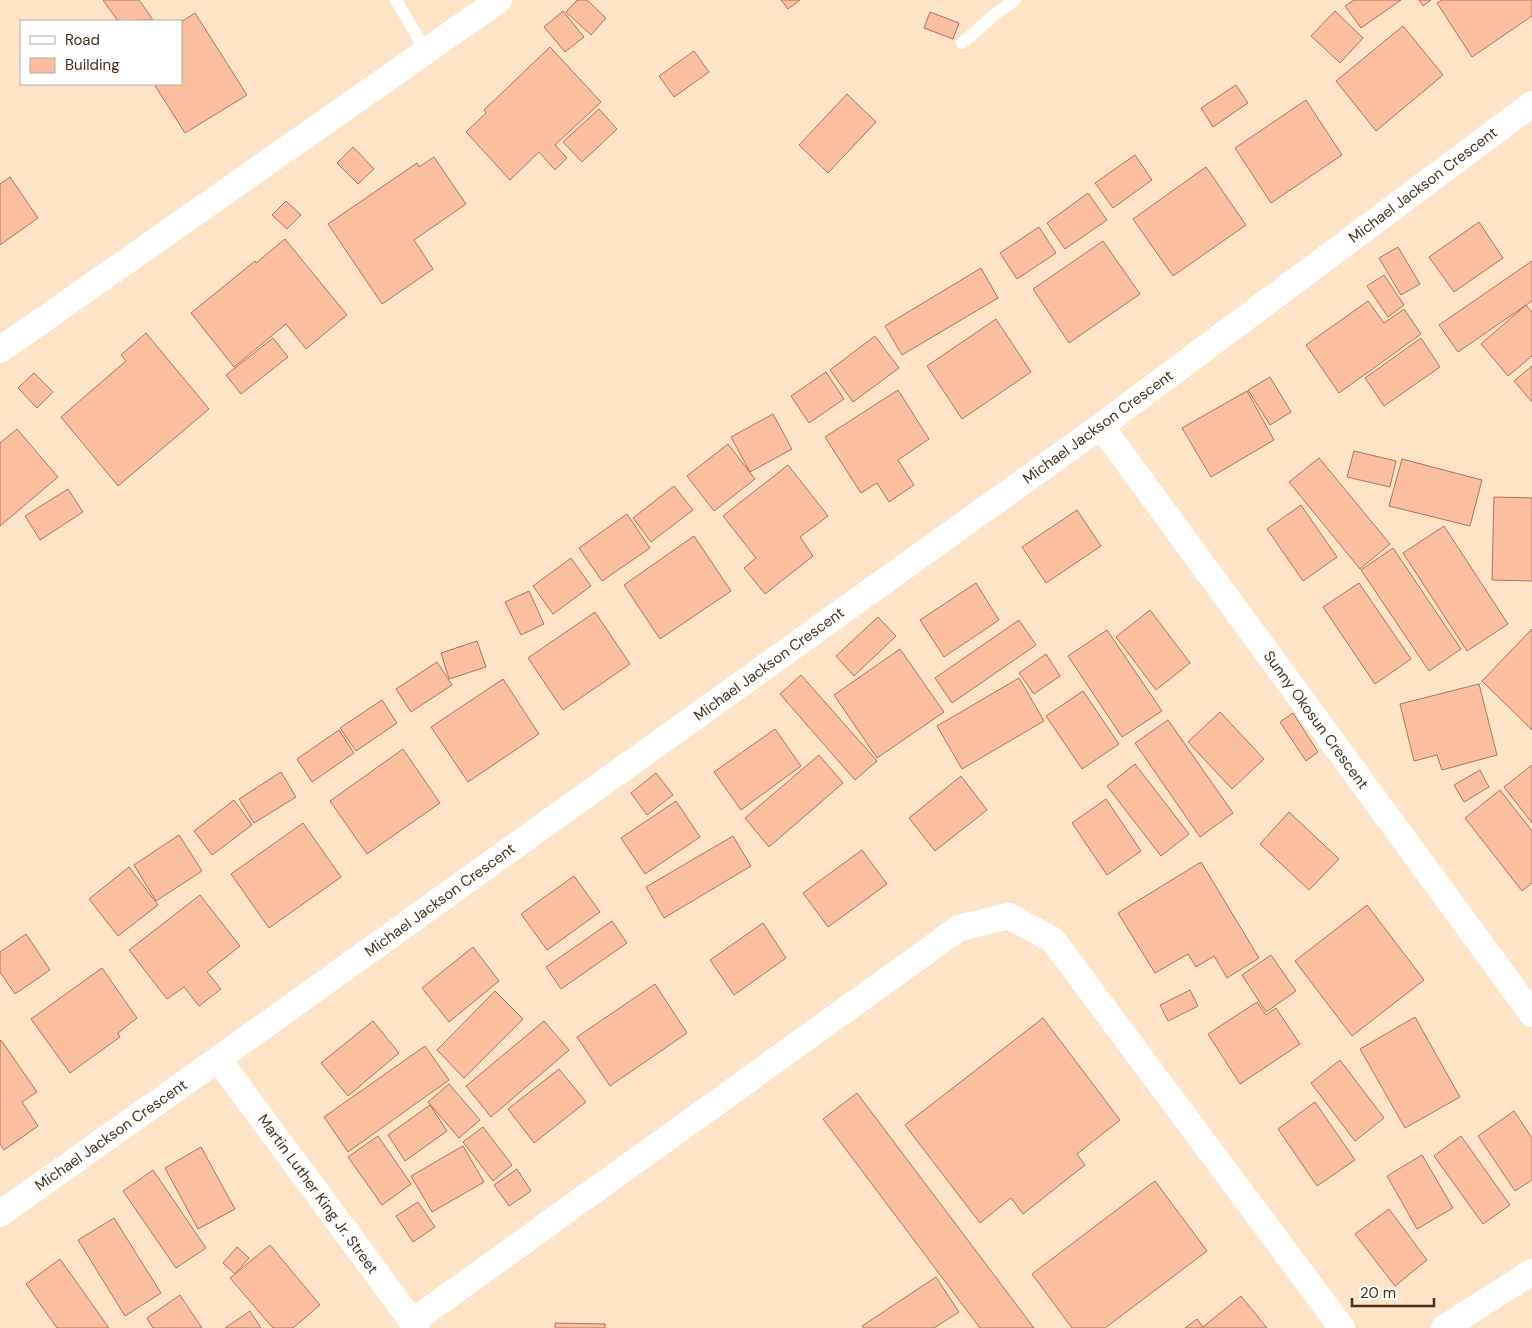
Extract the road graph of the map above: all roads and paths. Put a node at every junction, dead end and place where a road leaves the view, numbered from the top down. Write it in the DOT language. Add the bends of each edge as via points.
graph roads {
  1 [pos="396,0"];
  2 [pos="499,0"];
  3 [pos="1016,0"];
  4 [pos="962,43"];
  5 [pos="426,51"];
  6 [pos="1532,104"];
  7 [pos="0,350"];
  8 [pos="1101,426"];
  9 [pos="1532,1014"];
  10 [pos="218,1059"];
  11 [pos="0,1214"];
  12 [pos="1532,1272"];
  13 [pos="415,1325"];
  14 [pos="1342,1328"];
  15 [pos="1444,1328"];
  1 -- 5 [label="lane"];
  2 -- 5 [label="street"];
  3 -- 4 [label="lane"];
  5 -- 7 [label="street"];
  6 -- 8 [label="street, Michael Jackson Crescent"];
  8 -- 9 [label="street, Sunny Okosun Crescent"];
  8 -- 10 [label="street, Michael Jackson Crescent"];
  10 -- 11 [label="street, Michael Jackson Crescent"];
  10 -- 13 [label="street, Martin Luther King Jr. Street"];
  12 -- 15 [label="street"];
  13 -- 14 [label="street" via="959,928 1009,916 1053,940"];
}
